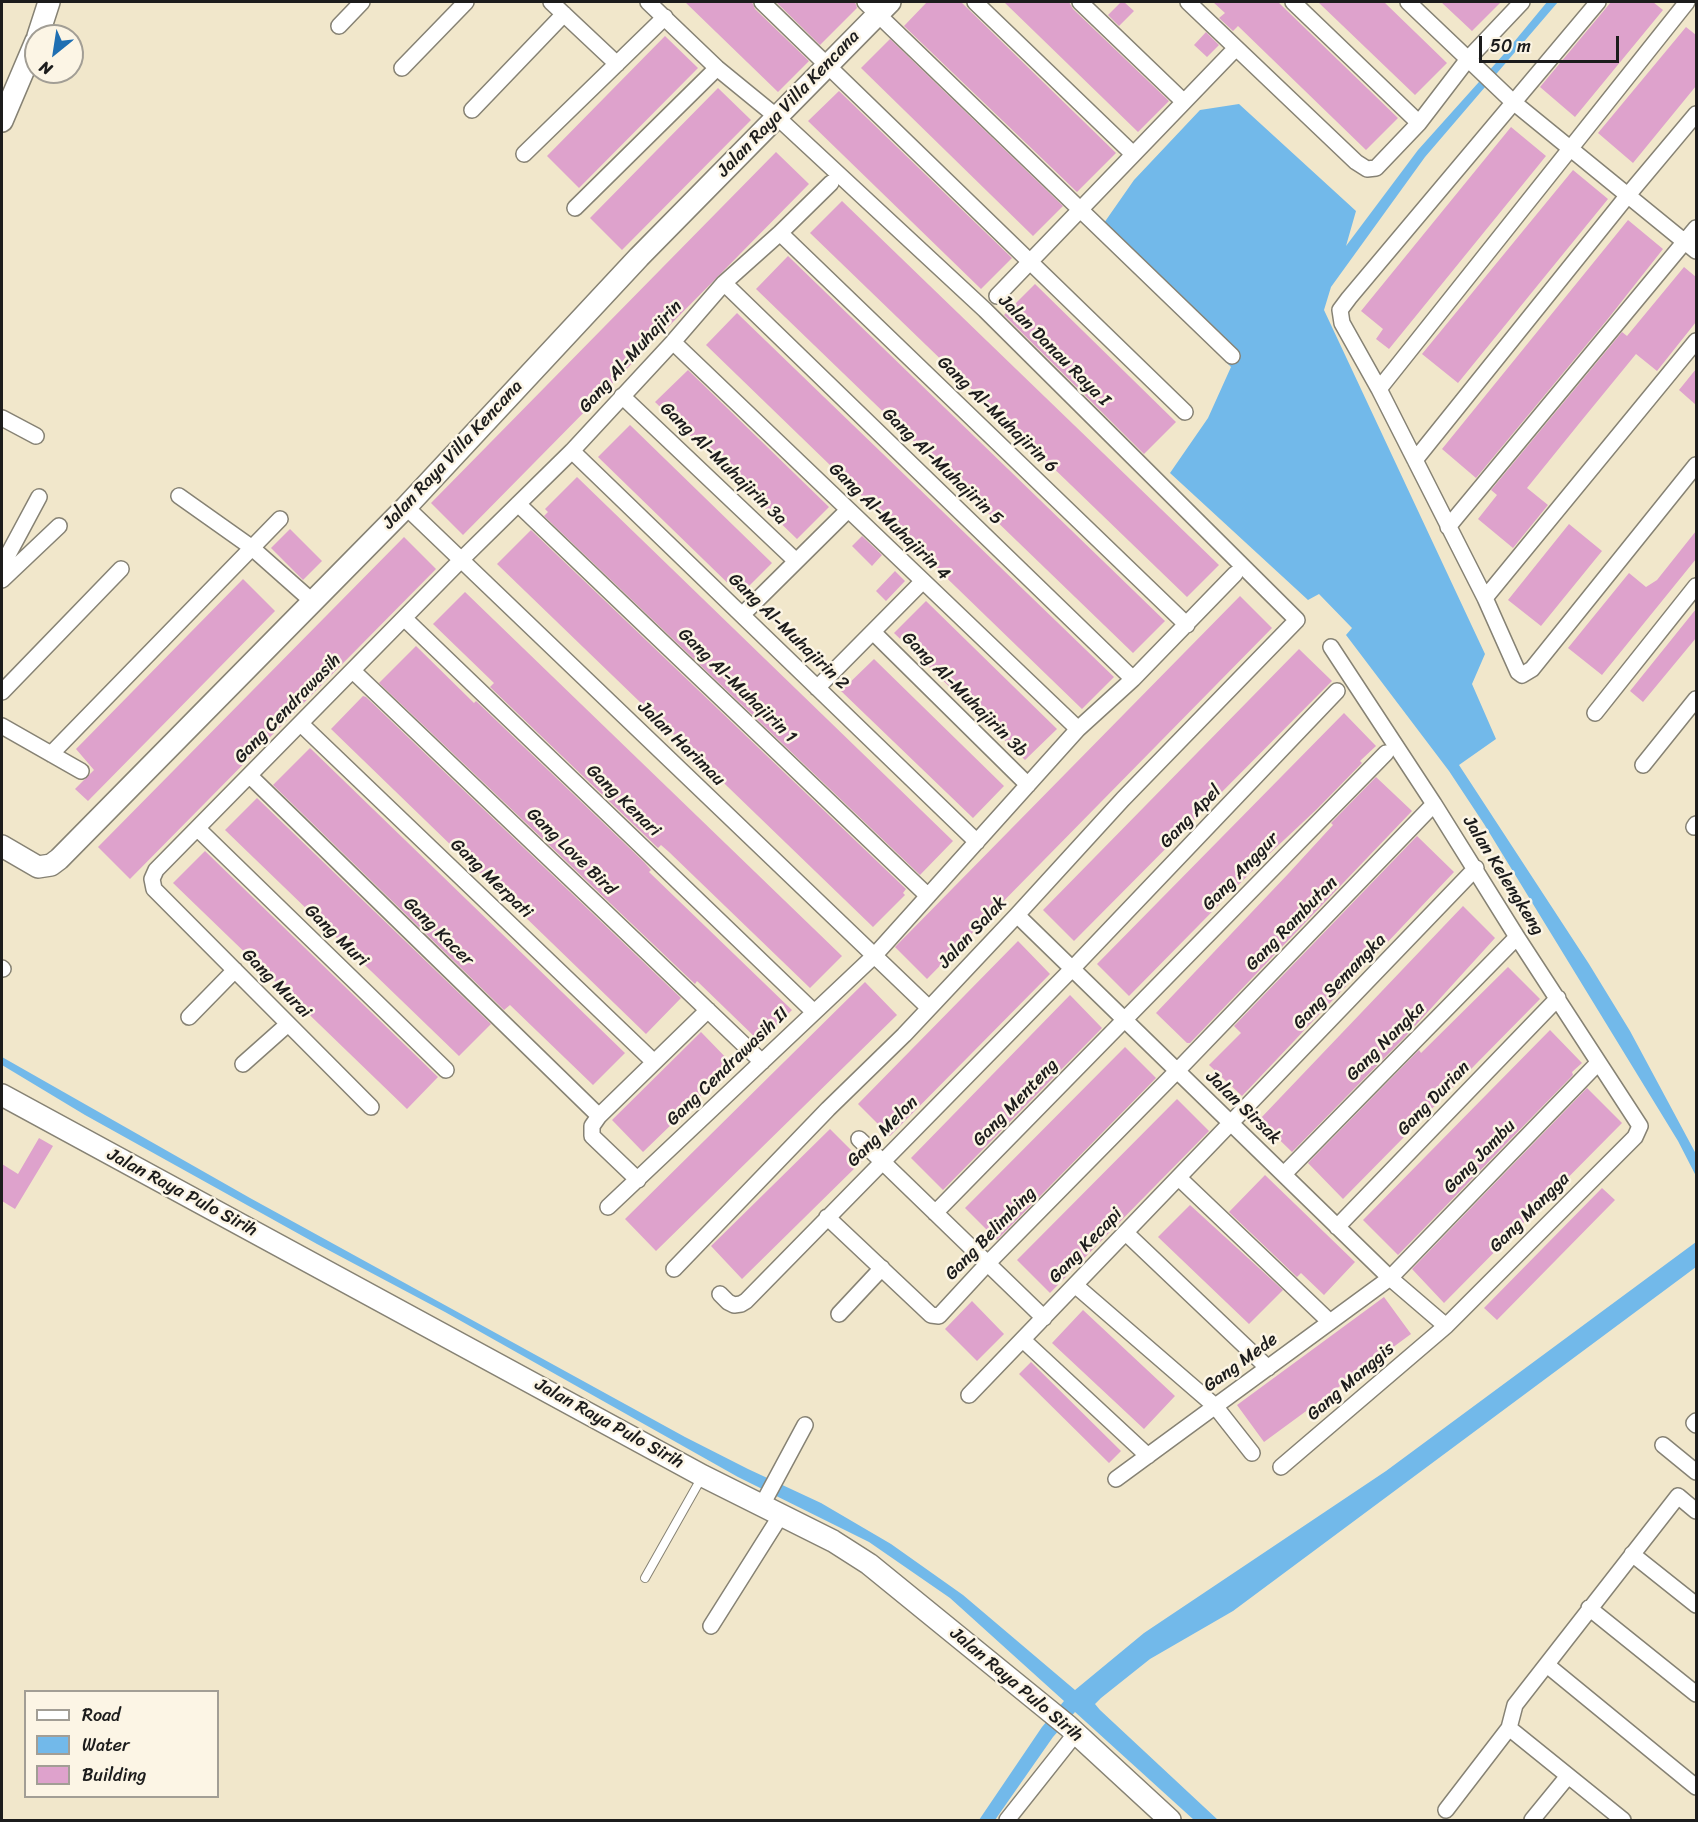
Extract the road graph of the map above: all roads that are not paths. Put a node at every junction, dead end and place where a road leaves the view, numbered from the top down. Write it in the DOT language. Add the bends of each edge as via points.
graph roads {
  1 [pos="49,2"];
  2 [pos="362,2"];
  3 [pos="466,2"];
  4 [pos="551,2"];
  5 [pos="648,2"];
  6 [pos="762,2"];
  7 [pos="975,2"];
  8 [pos="1080,2"];
  9 [pos="1188,2"];
  10 [pos="1293,2"];
  11 [pos="1522,2"];
  12 [pos="1598,2"];
  13 [pos="1687,2"];
  14 [pos="1411,3"];
  15 [pos="878,6"];
  16 [pos="1696,9"];
  17 [pos="564,14"];
  18 [pos="665,17"];
  19 [pos="42,24"];
  20 [pos="339,26"];
  21 [pos="1236,48"];
  22 [pos="617,64"];
  23 [pos="827,65"];
  24 [pos="1473,65"];
  25 [pos="402,68"];
  26 [pos="717,68"];
  27 [pos="24,69"];
  28 [pos="1512,101"];
  29 [pos="1184,102"];
  30 [pos="472,110"];
  31 [pos="1696,114"];
  32 [pos="777,117"];
  33 [pos="2,121"];
  34 [pos="1419,123"];
  35 [pos="1570,148"];
  36 [pos="524,154"];
  37 [pos="1133,154"];
  38 [pos="831,183"];
  39 [pos="1628,195"];
  40 [pos="575,208"];
  41 [pos="1079,209"];
  42 [pos="1696,228"];
  43 [pos="780,232"];
  44 [pos="1691,246"];
  45 [pos="1029,260"];
  46 [pos="724,283"];
  47 [pos="997,296"];
  48 [pos="1696,341"];
  49 [pos="673,342"];
  50 [pos="1232,356"];
  51 [pos="1379,389"];
  52 [pos="622,396"];
  53 [pos="1185,412"];
  54 [pos="2,418"];
  55 [pos="36,436"];
  56 [pos="572,451"];
  57 [pos="1415,460"];
  58 [pos="1696,465"];
  59 [pos="179,496"];
  60 [pos="39,497"];
  61 [pos="518,504"];
  62 [pos="406,507"];
  63 [pos="848,510"];
  64 [pos="280,519"];
  65 [pos="59,526"];
  66 [pos="1449,527"];
  67 [pos="251,547"];
  68 [pos="461,560"];
  69 [pos="796,561"];
  70 [pos="2,566"];
  71 [pos="121,569"];
  72 [pos="1235,574"];
  73 [pos="2,580"];
  74 [pos="923,581"];
  75 [pos="1696,586"];
  76 [pos="1485,598"];
  77 [pos="313,602"];
  78 [pos="742,615"];
  79 [pos="404,618"];
  80 [pos="1297,620"];
  81 [pos="1186,625"];
  82 [pos="873,632"];
  83 [pos="1331,647"];
  84 [pos="353,671"];
  85 [pos="1133,679"];
  86 [pos="817,688"];
  87 [pos="1337,691"];
  88 [pos="2,692"];
  89 [pos="1696,699"];
  90 [pos="1595,713"];
  91 [pos="301,724"];
  92 [pos="2,726"];
  93 [pos="1078,729"];
  94 [pos="1386,753"];
  95 [pos="51,754"];
  96 [pos="1643,765"];
  97 [pos="81,771"];
  98 [pos="250,776"];
  99 [pos="1028,785"];
  100 [pos="1434,804"];
  101 [pos="198,829"];
  102 [pos="977,842"];
  103 [pos="2,846"];
  104 [pos="1476,868"];
  105 [pos="154,889"];
  106 [pos="928,896"];
  107 [pos="1017,915"];
  108 [pos="1517,937"];
  109 [pos="874,956"];
  110 [pos="1072,969"];
  111 [pos="235,970"];
  112 [pos="1558,998"];
  113 [pos="929,1008"];
  114 [pos="708,1010"];
  115 [pos="814,1012"];
  116 [pos="189,1017"];
  117 [pos="1124,1019"];
  118 [pos="288,1024"];
  119 [pos="654,1062"];
  120 [pos="762,1062"];
  121 [pos="243,1064"];
  122 [pos="1598,1064"];
  123 [pos="446,1070"];
  124 [pos="1177,1071"];
  125 [pos="2,1095"];
  126 [pos="371,1107"];
  127 [pos="599,1116"];
  128 [pos="1232,1124"];
  129 [pos="1640,1126"];
  130 [pos="859,1139"];
  131 [pos="882,1161"];
  132 [pos="1284,1174"];
  133 [pos="1179,1178"];
  134 [pos="638,1180"];
  135 [pos="608,1208"];
  136 [pos="935,1213"];
  137 [pos="827,1217"];
  138 [pos="1337,1227"];
  139 [pos="1126,1233"];
  140 [pos="987,1264"];
  141 [pos="882,1268"];
  142 [pos="674,1269"];
  143 [pos="1390,1278"];
  144 [pos="1075,1285"];
  145 [pos="720,1294"];
  146 [pos="839,1314"];
  147 [pos="1044,1318"];
  148 [pos="1330,1322"];
  149 [pos="1446,1326"];
  150 [pos="1023,1340"];
  151 [pos="1268,1368"];
  152 [pos="969,1395"];
  153 [pos="1215,1406"];
  154 [pos="805,1425"];
  155 [pos="1663,1445"];
  156 [pos="1252,1453"];
  157 [pos="1148,1456"];
  158 [pos="1281,1467"];
  159 [pos="1696,1472"];
  160 [pos="703,1476"];
  161 [pos="1116,1479"];
  162 [pos="763,1502"];
  163 [pos="1696,1511"];
  164 [pos="782,1515"];
  165 [pos="1632,1554"];
  166 [pos="645,1578"];
  167 [pos="1696,1605"];
  168 [pos="1589,1608"];
  169 [pos="711,1626"];
  170 [pos="1547,1665"];
  171 [pos="1696,1694"];
  172 [pos="1509,1728"];
  173 [pos="1072,1730"];
  174 [pos="1568,1776"];
  175 [pos="1696,1787"];
  176 [pos="1446,1810"];
  177 [pos="1007,1821"];
  178 [pos="1170,1821"];
  179 [pos="1532,1821"];
  180 [pos="1623,1821"];
  1 -- 19 [label="street"];
  2 -- 20 [label="street"];
  3 -- 25 [label="street"];
  4 -- 17 [label="street"];
  5 -- 18 [label="street, Jalan Danau Raya I"];
  6 -- 23 [label="street"];
  7 -- 37 [label="street"];
  8 -- 29 [label="street"];
  9 -- 21 [label="street"];
  10 -- 34 [label="street"];
  11 -- 24 [label="street"];
  12 -- 28 [label="street"];
  13 -- 16 [label="street"];
  13 -- 35 [label="street"];
  14 -- 24 [label="street"];
  15 -- 23 [label="street, Jalan Raya Villa Kencana"];
  15 -- 41 [label="street"];
  17 -- 22 [label="street"];
  17 -- 30 [label="street"];
  18 -- 22 [label="street"];
  18 -- 26 [label="street, Jalan Danau Raya I"];
  21 -- 29 [label="street"];
  21 -- 34 [label="street" via="1367,169 1377,168"];
  22 -- 36 [label="street"];
  23 -- 32 [label="street, Jalan Raya Villa Kencana"];
  23 -- 45 [label="street"];
  24 -- 28 [label="street"];
  24 -- 34 [label="street"];
  26 -- 32 [label="street, Jalan Danau Raya I"];
  26 -- 40 [label="street"];
  27 -- 33 [label="street"];
  28 -- 35 [label="street"];
  28 -- 51 [label="street" via="1340,310 1342,322"];
  29 -- 37 [label="street"];
  31 -- 39 [label="street"];
  32 -- 62 [label="street, Jalan Raya Villa Kencana" via="639,256"];
  32 -- 80 [label="street, Jalan Danau Raya I" via="985,310"];
  35 -- 39 [label="street"];
  35 -- 51 [label="street"];
  37 -- 41 [label="street"];
  38 -- 43 [label="street, Gang Al-Muhajirin"];
  39 -- 44 [label="street"];
  39 -- 57 [label="street"];
  41 -- 45 [label="street"];
  41 -- 50 [label="street"];
  42 -- 44 [label="street"];
  43 -- 46 [label="street, Gang Al-Muhajirin"];
  43 -- 81 [label="street, Gang Al-Muhajirin 6"];
  44 -- 66 [label="street"];
  45 -- 47 [label="street"];
  45 -- 53 [label="street"];
  46 -- 49 [label="street, Gang Al-Muhajirin"];
  46 -- 85 [label="street, Gang Al-Muhajirin 5"];
  48 -- 76 [label="street"];
  49 -- 52 [label="street, Gang Al-Muhajirin"];
  49 -- 63 [label="street, Gang Al-Muhajirin 4"];
  51 -- 57 [label="street"];
  52 -- 56 [label="street, Gang Al-Muhajirin"];
  52 -- 69 [label="street, Gang Al-Muhajirin 3a"];
  54 -- 55 [label="street"];
  56 -- 61 [label="street, Gang Al-Muhajirin"];
  56 -- 78 [label="street, Gang Al-Muhajirin 2"];
  57 -- 66 [label="street"];
  58 -- 76 [label="street" via="1528,673 1518,672"];
  59 -- 67 [label="street"];
  60 -- 70 [label="street"];
  61 -- 68 [label="street, Gang Al-Muhajirin"];
  61 -- 106 [label="street, Gang Al-Muhajirin 1"];
  62 -- 68 [label="street, Jalan Harimau"];
  62 -- 77 [label="street, Jalan Raya Villa Kencana"];
  63 -- 69 [label="street"];
  63 -- 74 [label="street, Gang Al-Muhajirin 4"];
  64 -- 67 [label="street"];
  65 -- 73 [label="street"];
  66 -- 76 [label="street"];
  67 -- 77 [label="street"];
  67 -- 95 [label="street"];
  68 -- 79 [label="street, Gang Cendrawasih"];
  68 -- 109 [label="street, Jalan Harimau"];
  69 -- 78 [label="street"];
  71 -- 88 [label="street"];
  72 -- 81 [label="street, Gang Cendrawasih II"];
  74 -- 82 [label="street"];
  74 -- 93 [label="street, Gang Al-Muhajirin 4"];
  75 -- 90 [label="street"];
  77 -- 103 [label="street, Jalan Raya Villa Kencana" via="59,859 38,867"];
  78 -- 86 [label="street, Gang Al-Muhajirin 2"];
  79 -- 84 [label="street, Gang Cendrawasih"];
  79 -- 115 [label="street, Gang Kenari"];
  80 -- 107 [label="street, Jalan Salak"];
  81 -- 85 [label="street, Gang Cendrawasih II"];
  82 -- 86 [label="street"];
  82 -- 99 [label="street, Gang Al-Muhajirin 3b"];
  83 -- 100 [label="street, Jalan Kelengkeng"];
  84 -- 91 [label="street, Gang Cendrawasih"];
  84 -- 114 [label="street, Gang Love Bird"];
  85 -- 93 [label="street, Gang Cendrawasih II"];
  86 -- 102 [label="street, Gang Al-Muhajirin 2"];
  87 -- 110 [label="street, Gang Apel"];
  89 -- 96 [label="street"];
  91 -- 98 [label="street, Gang Cendrawasih"];
  91 -- 119 [label="street, Gang Merpati"];
  92 -- 95 [label="street"];
  93 -- 99 [label="street, Gang Cendrawasih II"];
  94 -- 117 [label="street, Gang Anggur"];
  95 -- 97 [label="street"];
  98 -- 101 [label="street, Gang Cendrawasih"];
  98 -- 127 [label="street, Gang Kacer"];
  99 -- 102 [label="street, Gang Cendrawasih II"];
  100 -- 104 [label="street, Jalan Kelengkeng"];
  100 -- 124 [label="street, Gang Rambutan"];
  101 -- 105 [label="street, Gang Cendrawasih" via="156,870 152,879"];
  101 -- 123 [label="street, Gang Muri"];
  102 -- 106 [label="street, Gang Cendrawasih II"];
  104 -- 108 [label="street, Jalan Kelengkeng"];
  104 -- 128 [label="street, Gang Semangka"];
  105 -- 111 [label="street, Gang Murai"];
  106 -- 109 [label="street, Gang Cendrawasih II"];
  107 -- 110 [label="street, Jalan Sirsak"];
  107 -- 113 [label="street, Jalan Salak"];
  108 -- 112 [label="street, Jalan Kelengkeng"];
  108 -- 132 [label="street, Gang Nangka"];
  109 -- 113 [label="street, Jalan Harimau"];
  109 -- 115 [label="street, Gang Cendrawasih II"];
  110 -- 117 [label="street, Jalan Sirsak"];
  110 -- 131 [label="street, Gang Melon"];
  111 -- 116 [label="street"];
  111 -- 118 [label="street, Gang Murai"];
  112 -- 122 [label="street, Jalan Kelengkeng"];
  112 -- 138 [label="street, Gang Durian"];
  113 -- 142 [label="street, Jalan Salak"];
  114 -- 119 [label="street"];
  114 -- 120 [label="street, Gang Love Bird"];
  115 -- 120 [label="street, Gang Cendrawasih II"];
  117 -- 124 [label="street, Jalan Sirsak"];
  117 -- 136 [label="street, Gang Menteng"];
  118 -- 121 [label="street"];
  118 -- 126 [label="street, Gang Murai"];
  119 -- 127 [label="street"];
  120 -- 134 [label="street, Gang Cendrawasih II"];
  122 -- 129 [label="street, Jalan Kelengkeng"];
  122 -- 143 [label="street, Gang Jambu"];
  124 -- 128 [label="street, Jalan Sirsak"];
  124 -- 140 [label="street, Gang Belimbing"];
  125 -- 160 [label="street, Jalan Raya Pulo Sirih"];
  127 -- 134 [label="street" via="592,1126 592,1136"];
  128 -- 132 [label="street, Jalan Sirsak"];
  128 -- 133 [label="street, Gang Kecapi"];
  129 -- 149 [label="street, Gang Mangga" via="1635,1137"];
  130 -- 131 [label="street"];
  131 -- 136 [label="street"];
  131 -- 137 [label="street, Gang Melon"];
  132 -- 138 [label="street, Jalan Sirsak"];
  133 -- 139 [label="street, Gang Kecapi"];
  133 -- 148 [label="street"];
  134 -- 135 [label="street, Gang Cendrawasih II"];
  136 -- 140 [label="street"];
  137 -- 141 [label="street, Gang Belimbing"];
  137 -- 145 [label="street, Gang Melon" via="746,1301 734,1305"];
  138 -- 143 [label="street, Jalan Sirsak"];
  139 -- 144 [label="street, Gang Kecapi"];
  139 -- 151 [label="street"];
  140 -- 141 [label="street, Gang Belimbing" via="939,1316 931,1315"];
  140 -- 147 [label="street"];
  141 -- 146 [label="street"];
  143 -- 148 [label="street, Gang Mede"];
  143 -- 149 [label="street, Jalan Sirsak"];
  144 -- 147 [label="street, Gang Kecapi"];
  144 -- 153 [label="street"];
  147 -- 150 [label="street, Gang Kecapi"];
  148 -- 151 [label="street, Gang Mede"];
  149 -- 158 [label="street, Gang Manggis"];
  150 -- 152 [label="street, Gang Kecapi"];
  150 -- 157 [label="street"];
  151 -- 153 [label="street, Gang Mede"];
  153 -- 156 [label="street"];
  153 -- 157 [label="street, Gang Mede"];
  154 -- 162 [label="street"];
  155 -- 159 [label="street"];
  157 -- 161 [label="street, Gang Mede"];
  160 -- 162 [label="street, Jalan Raya Pulo Sirih"];
  160 -- 166 [label="lane"];
  162 -- 164 [label="street, Jalan Raya Pulo Sirih"];
  163 -- 165 [label="street" via="1678,1496"];
  164 -- 169 [label="street"];
  164 -- 173 [label="street, Jalan Raya Pulo Sirih" via="869,1564"];
  165 -- 167 [label="street"];
  165 -- 168 [label="street"];
  168 -- 170 [label="street"];
  168 -- 171 [label="street"];
  170 -- 172 [label="street" via="1515,1705"];
  170 -- 175 [label="street"];
  172 -- 174 [label="street"];
  172 -- 176 [label="street"];
  173 -- 177 [label="street"];
  173 -- 178 [label="street, Jalan Raya Pulo Sirih"];
  174 -- 179 [label="street"];
  174 -- 180 [label="street"];
}
